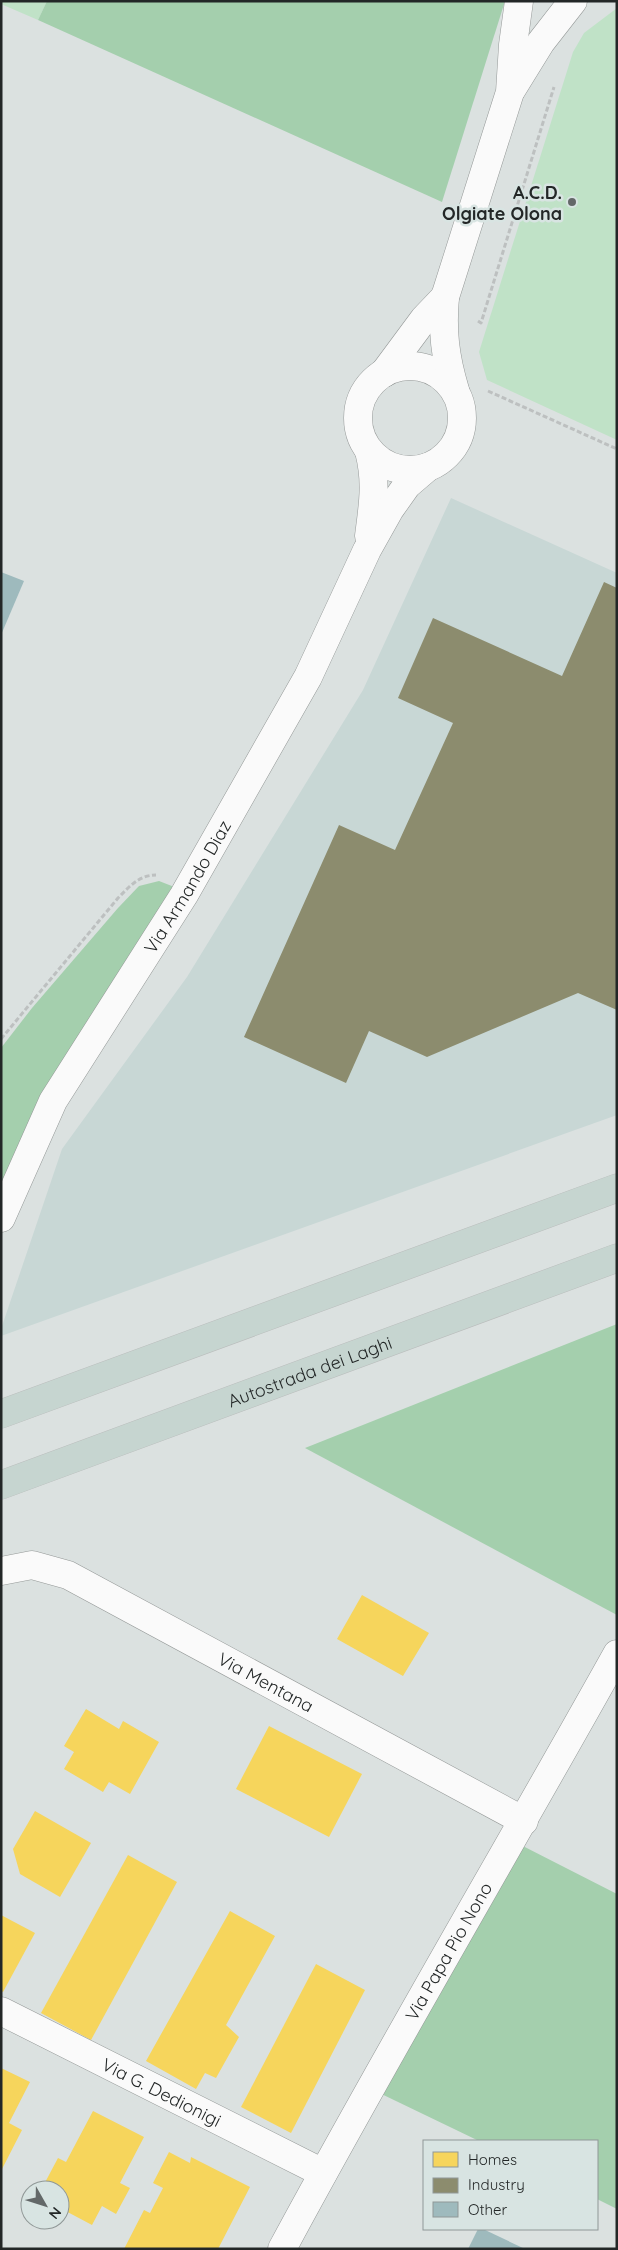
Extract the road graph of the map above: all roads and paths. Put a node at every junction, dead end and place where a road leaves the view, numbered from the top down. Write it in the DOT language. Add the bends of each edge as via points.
graph roads {
  1 [pos="519,1"];
  2 [pos="573,1"];
  3 [pos="556,80"];
  4 [pos="510,92"];
  5 [pos="445,297"];
  6 [pos="481,323"];
  7 [pos="478,330"];
  8 [pos="384,373"];
  9 [pos="483,388"];
  10 [pos="455,390"];
  11 [pos="617,450"];
  12 [pos="369,451"];
  13 [pos="428,467"];
  14 [pos="367,550"];
  15 [pos="190,885"];
  16 [pos="1,1039"];
  17 [pos="617,1188"];
  18 [pos="1,1218"];
  19 [pos="617,1258"];
  20 [pos="1,1414"];
  21 [pos="1,1485"];
  22 [pos="1,1572"];
  23 [pos="617,1654"];
  24 [pos="524,1821"];
  25 [pos="1,2011"];
  26 [pos="323,2173"];
  27 [pos="282,2249"];
  1 -- 4 [label="street, Via Armando Diaz"];
  2 -- 4 [label="street, Via Armando Diaz" via="546,35"];
  3 -- 6 [label="path"];
  4 -- 5 [label="street, Via Armando Diaz"];
  5 -- 6 [label="path"];
  5 -- 8 [label="street, Via Armando Diaz" via="424,319"];
  5 -- 10 [label="street, Via Armando Diaz" via="442,326 446,361"];
  6 -- 7 [label="path"];
  8 -- 10 [label="street, Via Armando Diaz" via="408,365 426,368 443,376"];
  8 -- 12 [label="street, Via Armando Diaz" via="375,379 361,400 358,417 360,435"];
  9 -- 11 [label="path"];
  10 -- 13 [label="street, Via Armando Diaz" via="461,407 462,425 456,442 443,458"];
  12 -- 13 [label="street, Via Armando Diaz" via="391,467 410,470"];
  12 -- 14 [label="street, Via Armando Diaz" via="375,473"];
  13 -- 14 [label="street, Via Armando Diaz" via="407,484"];
  14 -- 15 [label="street, Via Armando Diaz" via="308,677"];
  15 -- 16 [label="path" via="168,875 150,875 134,882"];
  15 -- 18 [label="street, Via Armando Diaz" via="53,1101"];
  17 -- 20 [label="highway"];
  19 -- 21 [label="highway, Autostrada dei Laghi"];
  22 -- 24 [label="street, Via Mentana" via="32,1565 68,1575"];
  23 -- 24 [label="street, Via Papa Pio Nono"];
  24 -- 26 [label="street, Via Papa Pio Nono"];
  25 -- 26 [label="street, Via G. Dedionigi"];
  26 -- 27 [label="street, Via Papa Pio Nono"];
}
